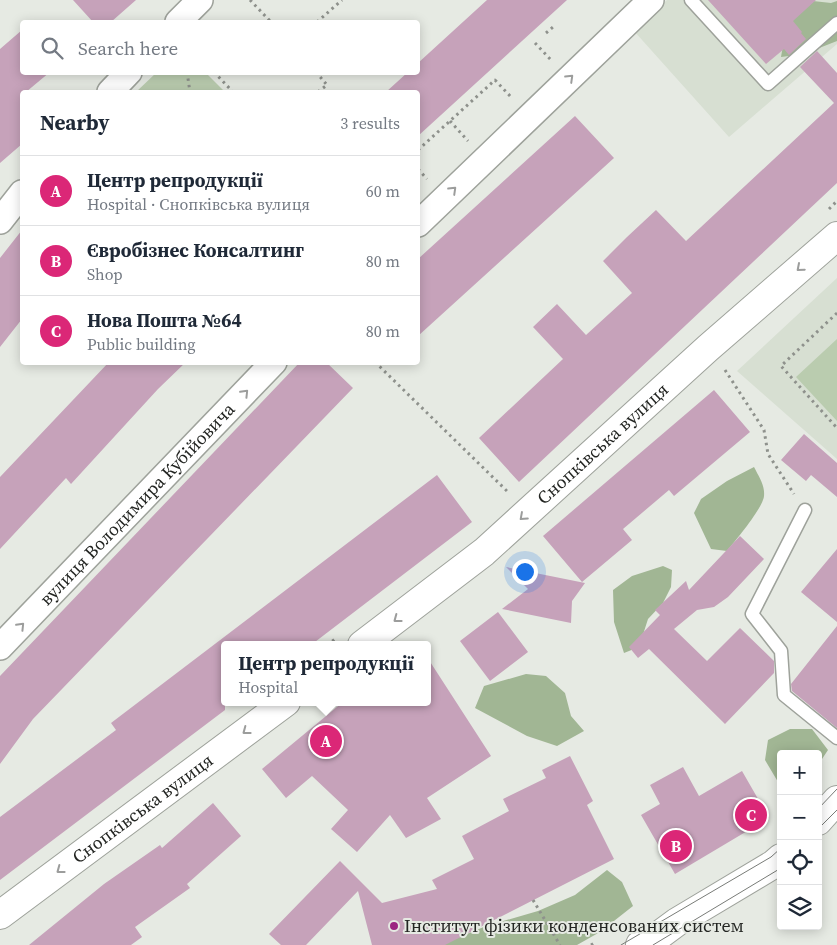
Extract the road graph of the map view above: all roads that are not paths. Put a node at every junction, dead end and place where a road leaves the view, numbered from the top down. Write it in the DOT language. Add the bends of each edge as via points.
graph roads {
  1 [pos="200,0"];
  2 [pos="651,0"];
  3 [pos="691,0"];
  4 [pos="180,20"];
  5 [pos="837,23"];
  6 [pos="126,75"];
  7 [pos="112,90"];
  8 [pos="20,196"];
  9 [pos="0,221"];
  10 [pos="420,222"];
  11 [pos="837,236"];
  12 [pos="271,365"];
  13 [pos="805,510"];
  14 [pos="367,641"];
  15 [pos="0,647"];
  16 [pos="281,706"];
  17 [pos="837,738"];
  18 [pos="837,800"];
  19 [pos="822,817"];
  20 [pos="777,861"];
  21 [pos="0,915"];
  22 [pos="653,942"];
  1 -- 4 [label="street"];
  10 -- 2 [label="street, one-way"];
  3 -- 5 [label="lane" via="768,84"];
  6 -- 7 [label="street"];
  8 -- 9 [label="street"];
  11 -- 14 [label="main road, Снопківська вулиця, one-way" via="708,348 484,552"];
  15 -- 12 [label="street, вулиця Володимира Кубійовича, one-way"];
  13 -- 17 [label="lane" via="752,614 781,651 784,695"];
  16 -- 21 [label="main road, Снопківська вулиця, one-way"];
  18 -- 19 [label="main road"];
  20 -- 22 [label="main road" via="677,922"];
}
